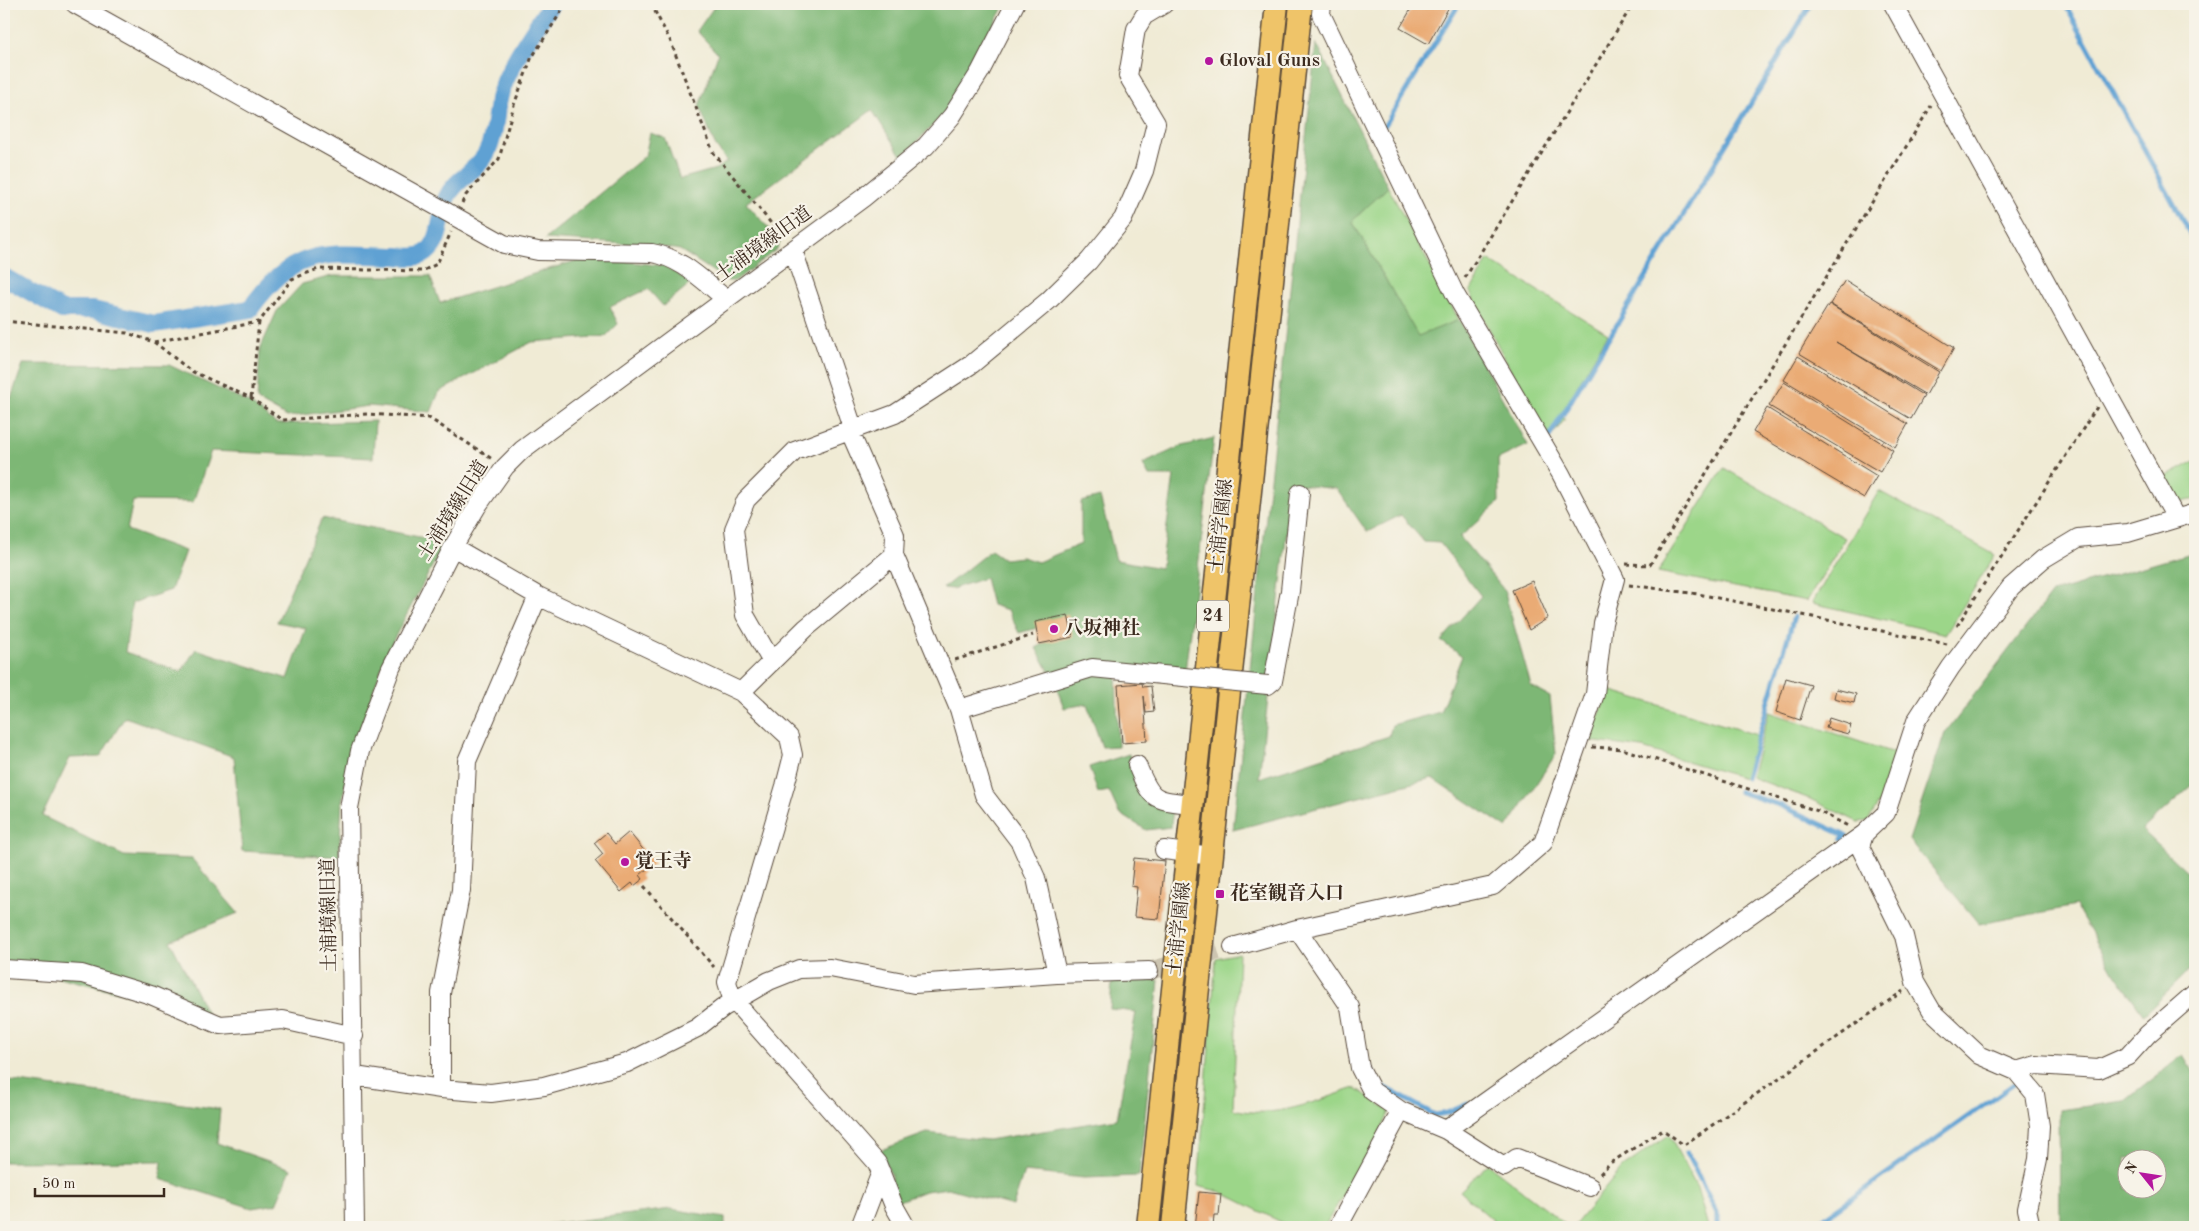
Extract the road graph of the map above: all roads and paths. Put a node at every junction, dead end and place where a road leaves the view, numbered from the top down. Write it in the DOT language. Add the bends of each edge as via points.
graph roads {
  1 [pos="76,4"];
  2 [pos="566,4"];
  3 [pos="651,4"];
  4 [pos="1015,4"];
  5 [pos="1164,4"];
  6 [pos="1277,4"];
  7 [pos="1633,4"];
  8 [pos="1893,4"];
  9 [pos="1306,6"];
  10 [pos="1940,91"];
  11 [pos="456,218"];
  12 [pos="793,250"];
  13 [pos="1455,294"];
  14 [pos="726,299"];
  15 [pos="4,321"];
  16 [pos="259,322"];
  17 [pos="154,342"];
  18 [pos="2106,392"];
  19 [pos="251,398"];
  20 [pos="850,432"];
  21 [pos="505,467"];
  22 [pos="1300,493"];
  23 [pos="2195,513"];
  24 [pos="2176,518"];
  25 [pos="453,547"];
  26 [pos="894,555"];
  27 [pos="1614,581"];
  28 [pos="538,596"];
  29 [pos="1957,626"];
  30 [pos="1033,635"];
  31 [pos="1966,649"];
  32 [pos="772,662"];
  33 [pos="940,665"];
  34 [pos="740,692"];
  35 [pos="959,709"];
  36 [pos="1576,746"];
  37 [pos="1136,765"];
  38 [pos="1193,804"];
  39 [pos="1864,834"];
  40 [pos="1164,850"];
  41 [pos="1188,854"];
  42 [pos="1212,856"];
  43 [pos="644,886"];
  44 [pos="1297,929"];
  45 [pos="1233,948"];
  46 [pos="4,969"];
  47 [pos="1149,971"];
  48 [pos="1057,974"];
  49 [pos="727,982"];
  50 [pos="1915,982"];
  51 [pos="2195,993"];
  52 [pos="736,1002"];
  53 [pos="354,1036"];
  54 [pos="2016,1071"];
  55 [pos="355,1076"];
  56 [pos="441,1090"];
  57 [pos="1401,1111"];
  58 [pos="1446,1130"];
  59 [pos="880,1172"];
  60 [pos="1590,1187"];
  61 [pos="356,1227"];
  62 [pos="860,1227"];
  63 [pos="906,1227"];
  64 [pos="1148,1227"];
  65 [pos="1173,1227"];
  66 [pos="1338,1227"];
  67 [pos="2031,1227"];
  1 -- 11 [label="street"];
  2 -- 11 [label="path" via="531,59 499,160 466,194"];
  3 -- 12 [label="path" via="670,40 713,152"];
  4 -- 12 [label="street, 土浦境線旧道" via="980,72 952,116 926,146"];
  5 -- 20 [label="street" via="1144,16 1136,29 1128,76 1156,123 1144,171 1122,219 1089,261 1048,301 972,364 895,414"];
  6 -- 38 [label="main road, 土浦学園線 / 24"];
  7 -- 13 [label="path"];
  8 -- 10 [label="street"];
  9 -- 13 [label="street"];
  9 -- 42 [label="main road, 土浦学園線 / 24"];
  10 -- 18 [label="street"];
  10 -- 27 [label="path" via="1650,565 1624,564"];
  11 -- 14 [label="street" via="504,244 538,251 668,256 680,261"];
  11 -- 16 [label="path" via="437,264 422,271 318,269 292,279"];
  12 -- 14 [label="street, 土浦境線旧道"];
  12 -- 20 [label="street" via="851,422"];
  13 -- 27 [label="street" via="1561,474"];
  14 -- 21 [label="street, 土浦境線旧道" via="542,434"];
  15 -- 17 [label="path" via="127,333"];
  16 -- 17 [label="path"];
  16 -- 19 [label="path"];
  17 -- 19 [label="path" via="191,371"];
  18 -- 24 [label="street"];
  18 -- 29 [label="path"];
  19 -- 21 [label="path" via="282,420 368,414 429,418"];
  20 -- 26 [label="street" via="895,535"];
  20 -- 32 [label="street" via="795,451 746,500 734,529 744,615"];
  21 -- 25 [label="street, 土浦境線旧道"];
  22 -- 35 [label="street, bridge" via="1290,591 1273,681 1268,685 1092,668"];
  23 -- 24 [label="street"];
  24 -- 31 [label="street" via="2128,533 2078,538 2043,558 2010,587"];
  25 -- 28 [label="street"];
  25 -- 53 [label="street, 土浦境線旧道" via="391,668 360,752 349,808"];
  26 -- 32 [label="street" via="806,628"];
  26 -- 33 [label="street"];
  27 -- 31 [label="path" via="1698,594"];
  27 -- 36 [label="street" via="1603,623 1595,694"];
  28 -- 34 [label="street"];
  28 -- 56 [label="street" via="467,761 461,890 441,993"];
  30 -- 33 [label="path"];
  31 -- 39 [label="street" via="1916,721 1886,813"];
  32 -- 34 [label="street"];
  33 -- 35 [label="street"];
  34 -- 49 [label="street" via="789,737 793,756"];
  35 -- 48 [label="street" via="984,795 1020,842 1036,878"];
  36 -- 39 [label="path" via="1622,749 1640,754 1818,811"];
  36 -- 44 [label="street" via="1543,843 1493,886"];
  37 -- 38 [label="street" via="1147,791 1154,797"];
  38 -- 41 [label="main road, 土浦学園線 / 24"];
  39 -- 50 [label="street" via="1860,847 1904,936"];
  39 -- 58 [label="street"];
  40 -- 41 [label="street"];
  41 -- 42 [label="street"];
  41 -- 64 [label="main road, 土浦学園線 / 24"];
  42 -- 65 [label="main road, 土浦学園線 / 24"];
  43 -- 49 [label="path"];
  44 -- 45 [label="street"];
  44 -- 57 [label="street" via="1350,1007 1360,1068 1372,1092"];
  46 -- 53 [label="street" via="82,974 151,995 220,1025 283,1020"];
  47 -- 48 [label="street"];
  48 -- 52 [label="street" via="914,984 830,968 799,969"];
  49 -- 52 [label="street"];
  50 -- 54 [label="street" via="1932,1011 1979,1055"];
  50 -- 60 [label="path" via="1684,1145 1663,1130 1610,1162"];
  51 -- 54 [label="street" via="2128,1056 2099,1069 2036,1065"];
  52 -- 56 [label="street" via="676,1039 627,1063 589,1075 516,1091"];
  52 -- 59 [label="street" via="877,1163"];
  53 -- 55 [label="street, 土浦境線旧道"];
  54 -- 67 [label="street" via="2035,1094 2040,1126 2038,1159 2027,1209"];
  55 -- 56 [label="street"];
  55 -- 61 [label="street, 土浦境線旧道"];
  57 -- 58 [label="street"];
  57 -- 66 [label="street"];
  58 -- 60 [label="street" via="1504,1167 1517,1158"];
  59 -- 62 [label="street"];
  59 -- 63 [label="street"];
}
